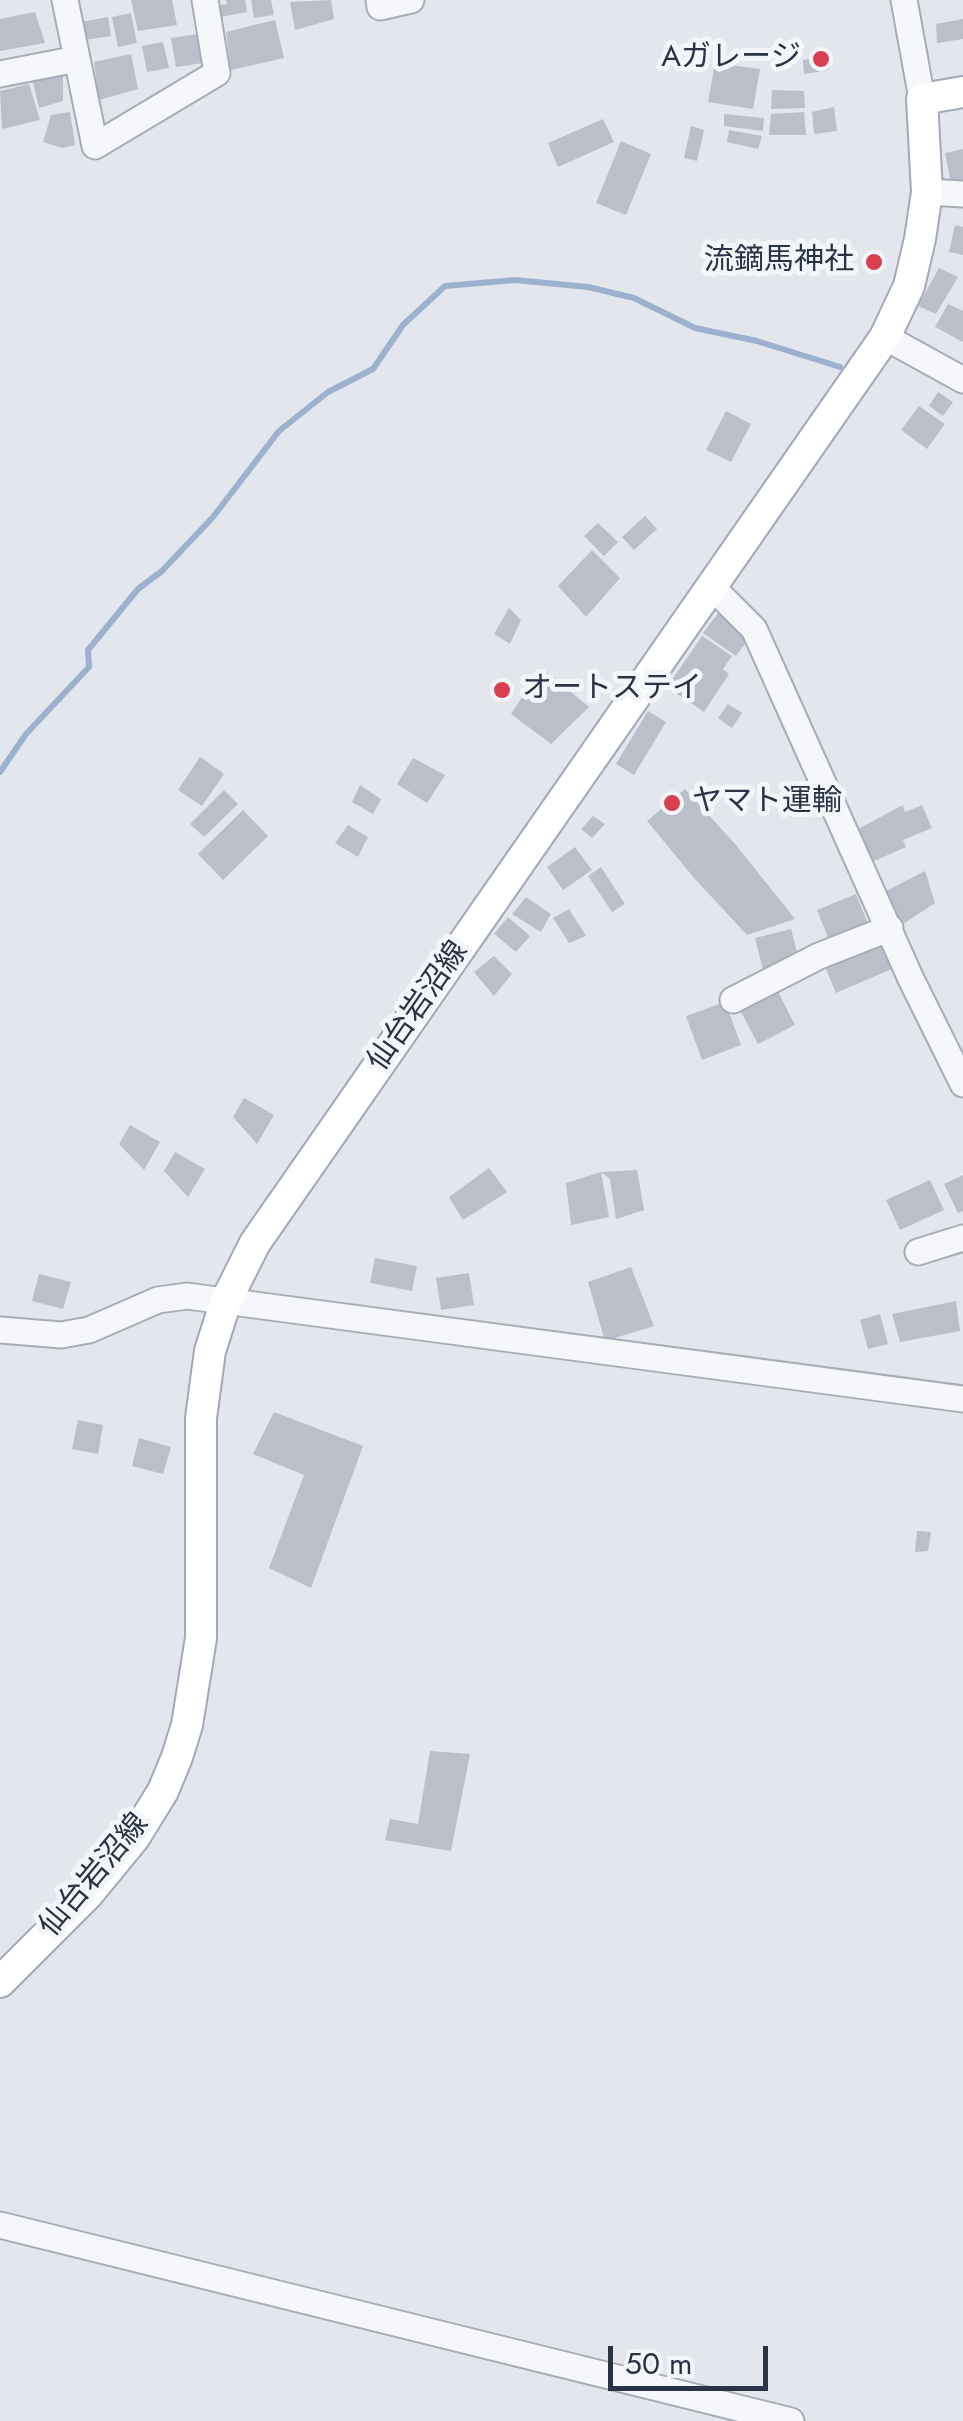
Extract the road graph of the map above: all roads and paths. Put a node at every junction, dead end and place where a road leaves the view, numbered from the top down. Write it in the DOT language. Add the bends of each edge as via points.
graph roads {
  1 [pos="65,0"];
  2 [pos="205,0"];
  3 [pos="411,0"];
  4 [pos="904,0"];
  5 [pos="380,4"];
  6 [pos="77,58"];
  7 [pos="0,74"];
  8 [pos="963,92"];
  9 [pos="922,98"];
  10 [pos="927,192"];
  11 [pos="963,194"];
  12 [pos="885,336"];
  13 [pos="963,380"];
  14 [pos="710,586"];
  15 [pos="890,928"];
  16 [pos="733,1000"];
  17 [pos="963,1084"];
  18 [pos="963,1238"];
  19 [pos="918,1252"];
  20 [pos="226,1301"];
  21 [pos="0,1330"];
  22 [pos="963,1399"];
  23 [pos="0,1982"];
  24 [pos="0,2225"];
  25 [pos="791,2421"];
  1 -- 6 [label="street"];
  2 -- 6 [label="street" via="217,73 95,146"];
  3 -- 5 [label="street"];
  4 -- 9 [label="street"];
  6 -- 7 [label="street"];
  8 -- 9 [label="main road"];
  9 -- 10 [label="main road, 仙台岩沼線"];
  10 -- 11 [label="street"];
  10 -- 12 [label="main road, 仙台岩沼線" via="909,286"];
  12 -- 13 [label="street"];
  12 -- 14 [label="main road, 仙台岩沼線"];
  14 -- 15 [label="street" via="754,629"];
  14 -- 20 [label="main road, 仙台岩沼線" via="256,1243"];
  15 -- 16 [label="street"];
  15 -- 17 [label="street"];
  18 -- 19 [label="street"];
  20 -- 21 [label="street" via="158,1300 61,1335"];
  20 -- 22 [label="street"];
  20 -- 23 [label="main road, 仙台岩沼線" via="200,1418 201,1638 188,1724 164,1791 134,1838"];
  24 -- 25 [label="street"];
}
